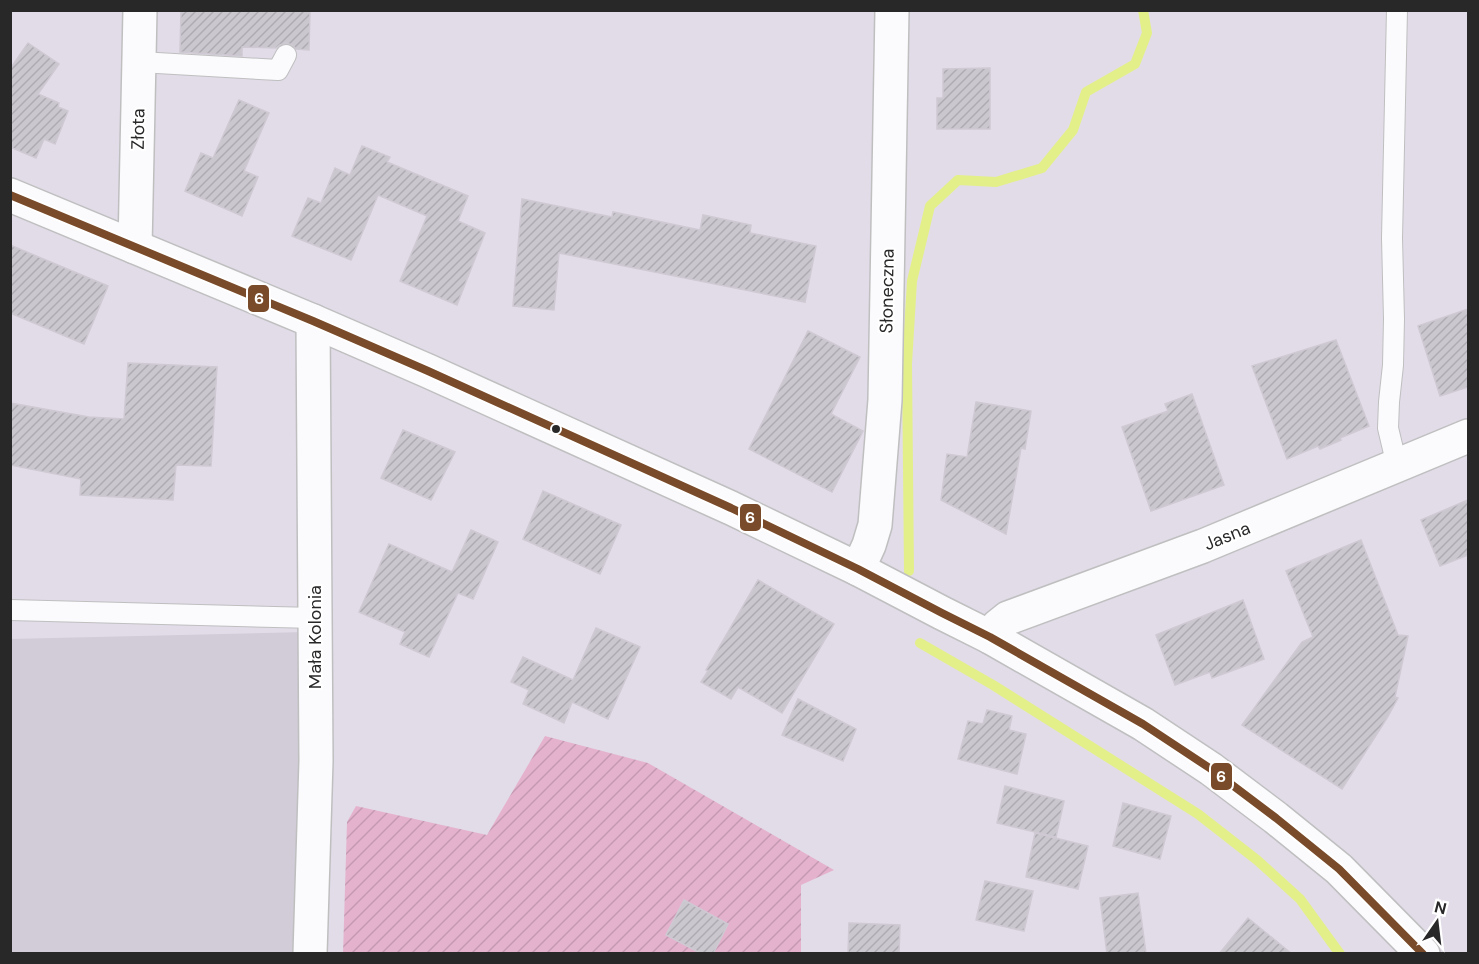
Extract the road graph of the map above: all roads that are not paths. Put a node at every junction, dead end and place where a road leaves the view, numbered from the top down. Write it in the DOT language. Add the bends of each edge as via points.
graph roads {
  1 [pos="140,10"];
  2 [pos="892,10"];
  3 [pos="1397,10"];
  4 [pos="286,55"];
  5 [pos="140,63"];
  6 [pos="10,195"];
  7 [pos="135,247"];
  8 [pos="313,321"];
  9 [pos="1468,436"];
  10 [pos="1397,466"];
  11 [pos="858,569"];
  12 [pos="10,610"];
  13 [pos="315,618"];
  14 [pos="990,637"];
  15 [pos="310,954"];
  16 [pos="1423,954"];
  1 -- 5 [label="street, Złota"];
  2 -- 11 [label="street, Słoneczna" via="885,400 875,525"];
  3 -- 10 [label="lane" via="1394,319 1388,428"];
  4 -- 5 [label="lane" via="278,70"];
  5 -- 7 [label="street, Złota"];
  6 -- 7 [label="street"];
  7 -- 8 [label="street"];
  8 -- 11 [label="street" via="740,512"];
  8 -- 13 [label="street, Mała Kolonia"];
  9 -- 10 [label="street, Jasna"];
  10 -- 14 [label="street, Jasna" via="1203,546 1008,618"];
  11 -- 14 [label="street"];
  12 -- 13 [label="lane"];
  13 -- 15 [label="street, Mała Kolonia" via="316,761"];
  14 -- 16 [label="street" via="1143,724 1211,769 1339,868"];
}
